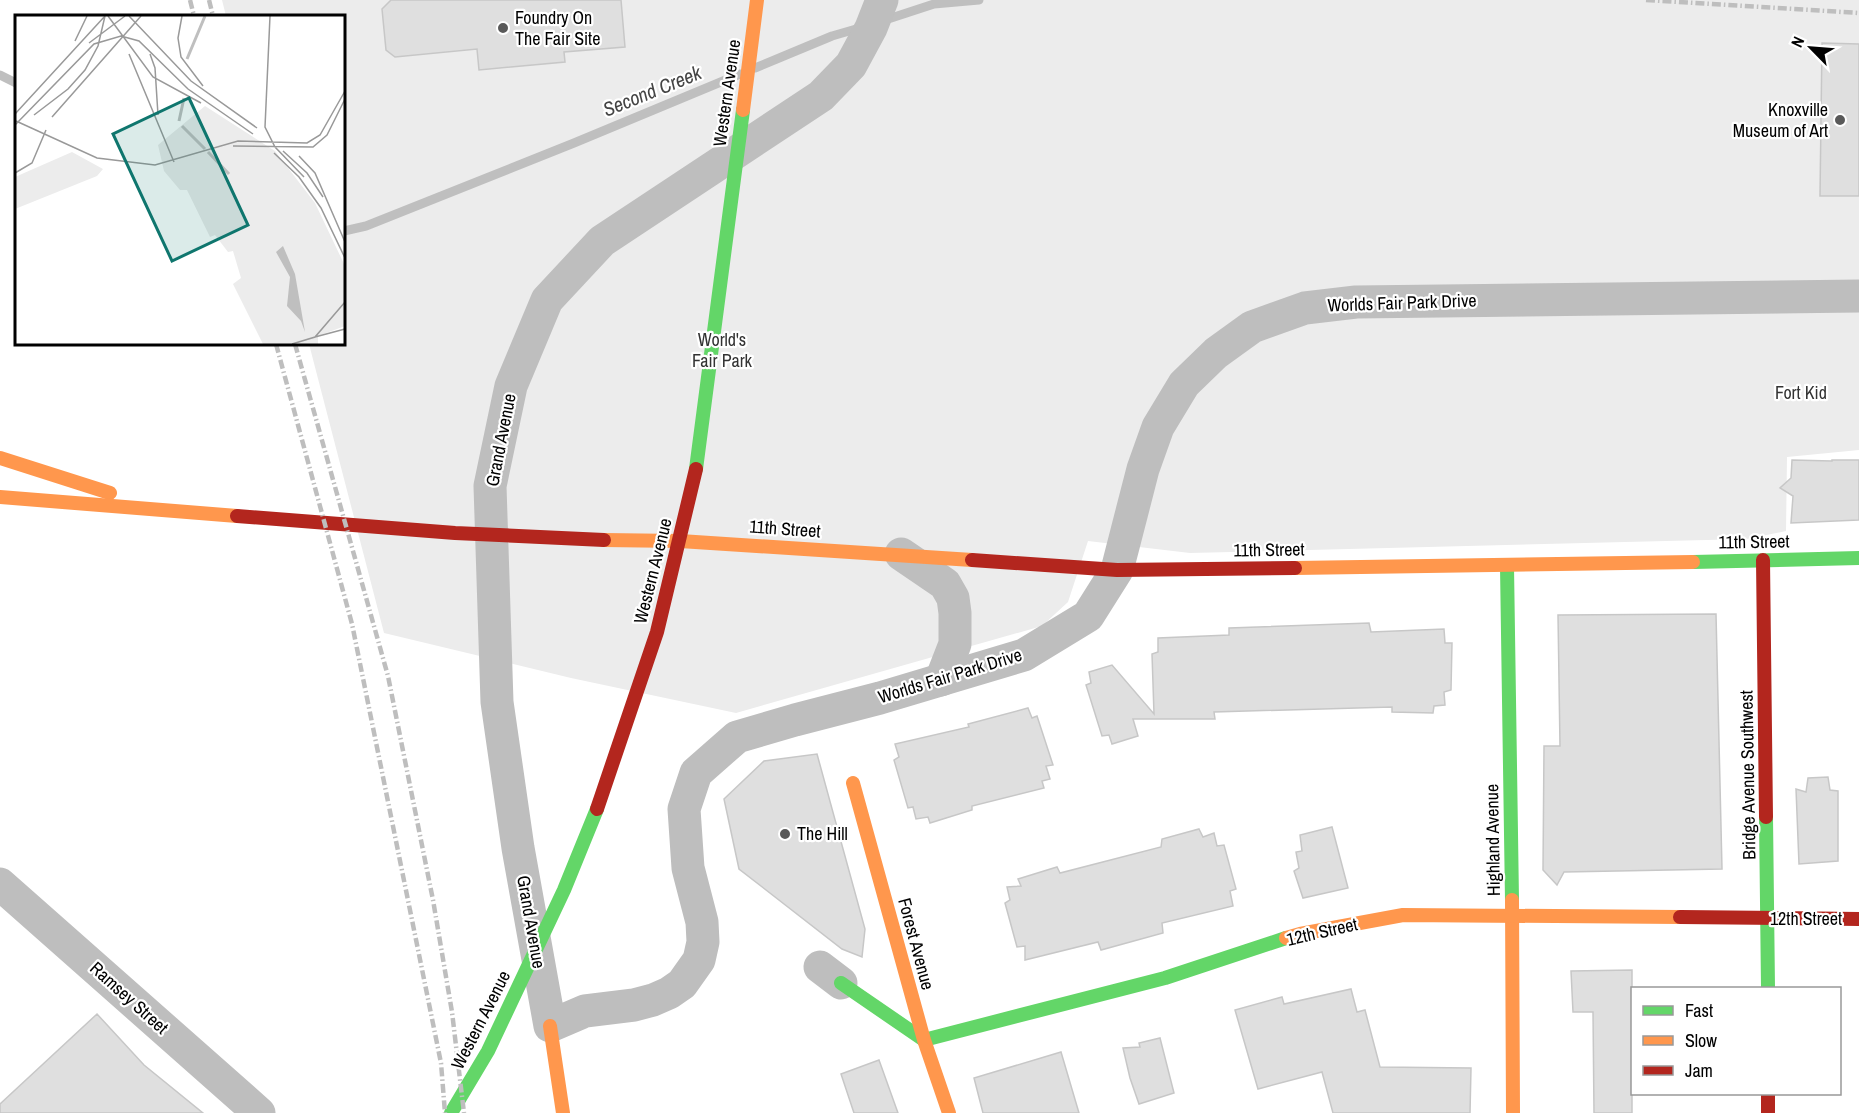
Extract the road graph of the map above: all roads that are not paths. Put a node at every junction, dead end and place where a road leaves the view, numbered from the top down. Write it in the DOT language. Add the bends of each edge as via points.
graph roads {
  1 [pos="757,0"];
  2 [pos="880,5"];
  3 [pos="1859,296"];
  4 [pos="0,458"];
  5 [pos="0,497"];
  6 [pos="243,516"];
  7 [pos="680,541"];
  8 [pos="901,555"];
  9 [pos="1859,558"];
  10 [pos="1763,560"];
  11 [pos="1507,567"];
  12 [pos="1117,570"];
  13 [pos="941,680"];
  14 [pos="853,783"];
  15 [pos="0,884"];
  16 [pos="1512,917"];
  17 [pos="1767,918"];
  18 [pos="1859,919"];
  19 [pos="831,975"];
  20 [pos="1768,987"];
  21 [pos="550,1026"];
  22 [pos="924,1040"];
  23 [pos="1768,1095"];
  24 [pos="259,1113"];
  25 [pos="451,1113"];
  26 [pos="563,1113"];
  27 [pos="949,1113"];
  28 [pos="1513,1113"];
  29 [pos="1768,1113"];
  1 -- 7 [label="main road, Western Avenue" via="694,483"];
  2 -- 21 [label="street, Grand Avenue" via="851,65 821,96 602,242 547,300 511,386 490,486 497,702"];
  3 -- 12 [label="street, Worlds Fair Park Drive" via="1356,302 1305,308 1252,327 1216,352 1184,384 1158,427"];
  4 -- 6 [label="main road" via="108,493"];
  5 -- 6 [label="main road"];
  6 -- 7 [label="main road, 11th Street" via="556,539"];
  7 -- 8 [label="main road, 11th Street"];
  7 -- 25 [label="main road, Western Avenue" via="657,632 606,786 526,971 488,1051"];
  8 -- 12 [label="main road, 11th Street"];
  8 -- 13 [label="street" via="945,584 953,598 955,644"];
  9 -- 10 [label="main road, 11th Street"];
  10 -- 11 [label="main road, 11th Street"];
  10 -- 17 [label="main road, Bridge Avenue Southwest"];
  11 -- 12 [label="main road, 11th Street"];
  11 -- 16 [label="main road, Highland Avenue"];
  12 -- 13 [label="street, Worlds Fair Park Drive" via="1088,616 1024,655"];
  13 -- 21 [label="street, Worlds Fair Park Drive" via="737,737 696,773 684,809 688,868 702,922 699,960 682,984 661,997 585,1011"];
  14 -- 22 [label="main road, Forest Avenue"];
  15 -- 24 [label="street, Ramsey Street"];
  16 -- 17 [label="main road, 12th Street"];
  16 -- 22 [label="main road, 12th Street" via="1403,915 1300,934 1165,978"];
  16 -- 28 [label="main road, Highland Avenue"];
  17 -- 18 [label="main road, 12th Street"];
  17 -- 20 [label="main road, Bridge Avenue Southwest"];
  19 -- 22 [label="main road"];
  21 -- 26 [label="main road, Grand Avenue"];
  22 -- 27 [label="main road, Forest Avenue"];
  23 -- 29 [label="main road"];
}
